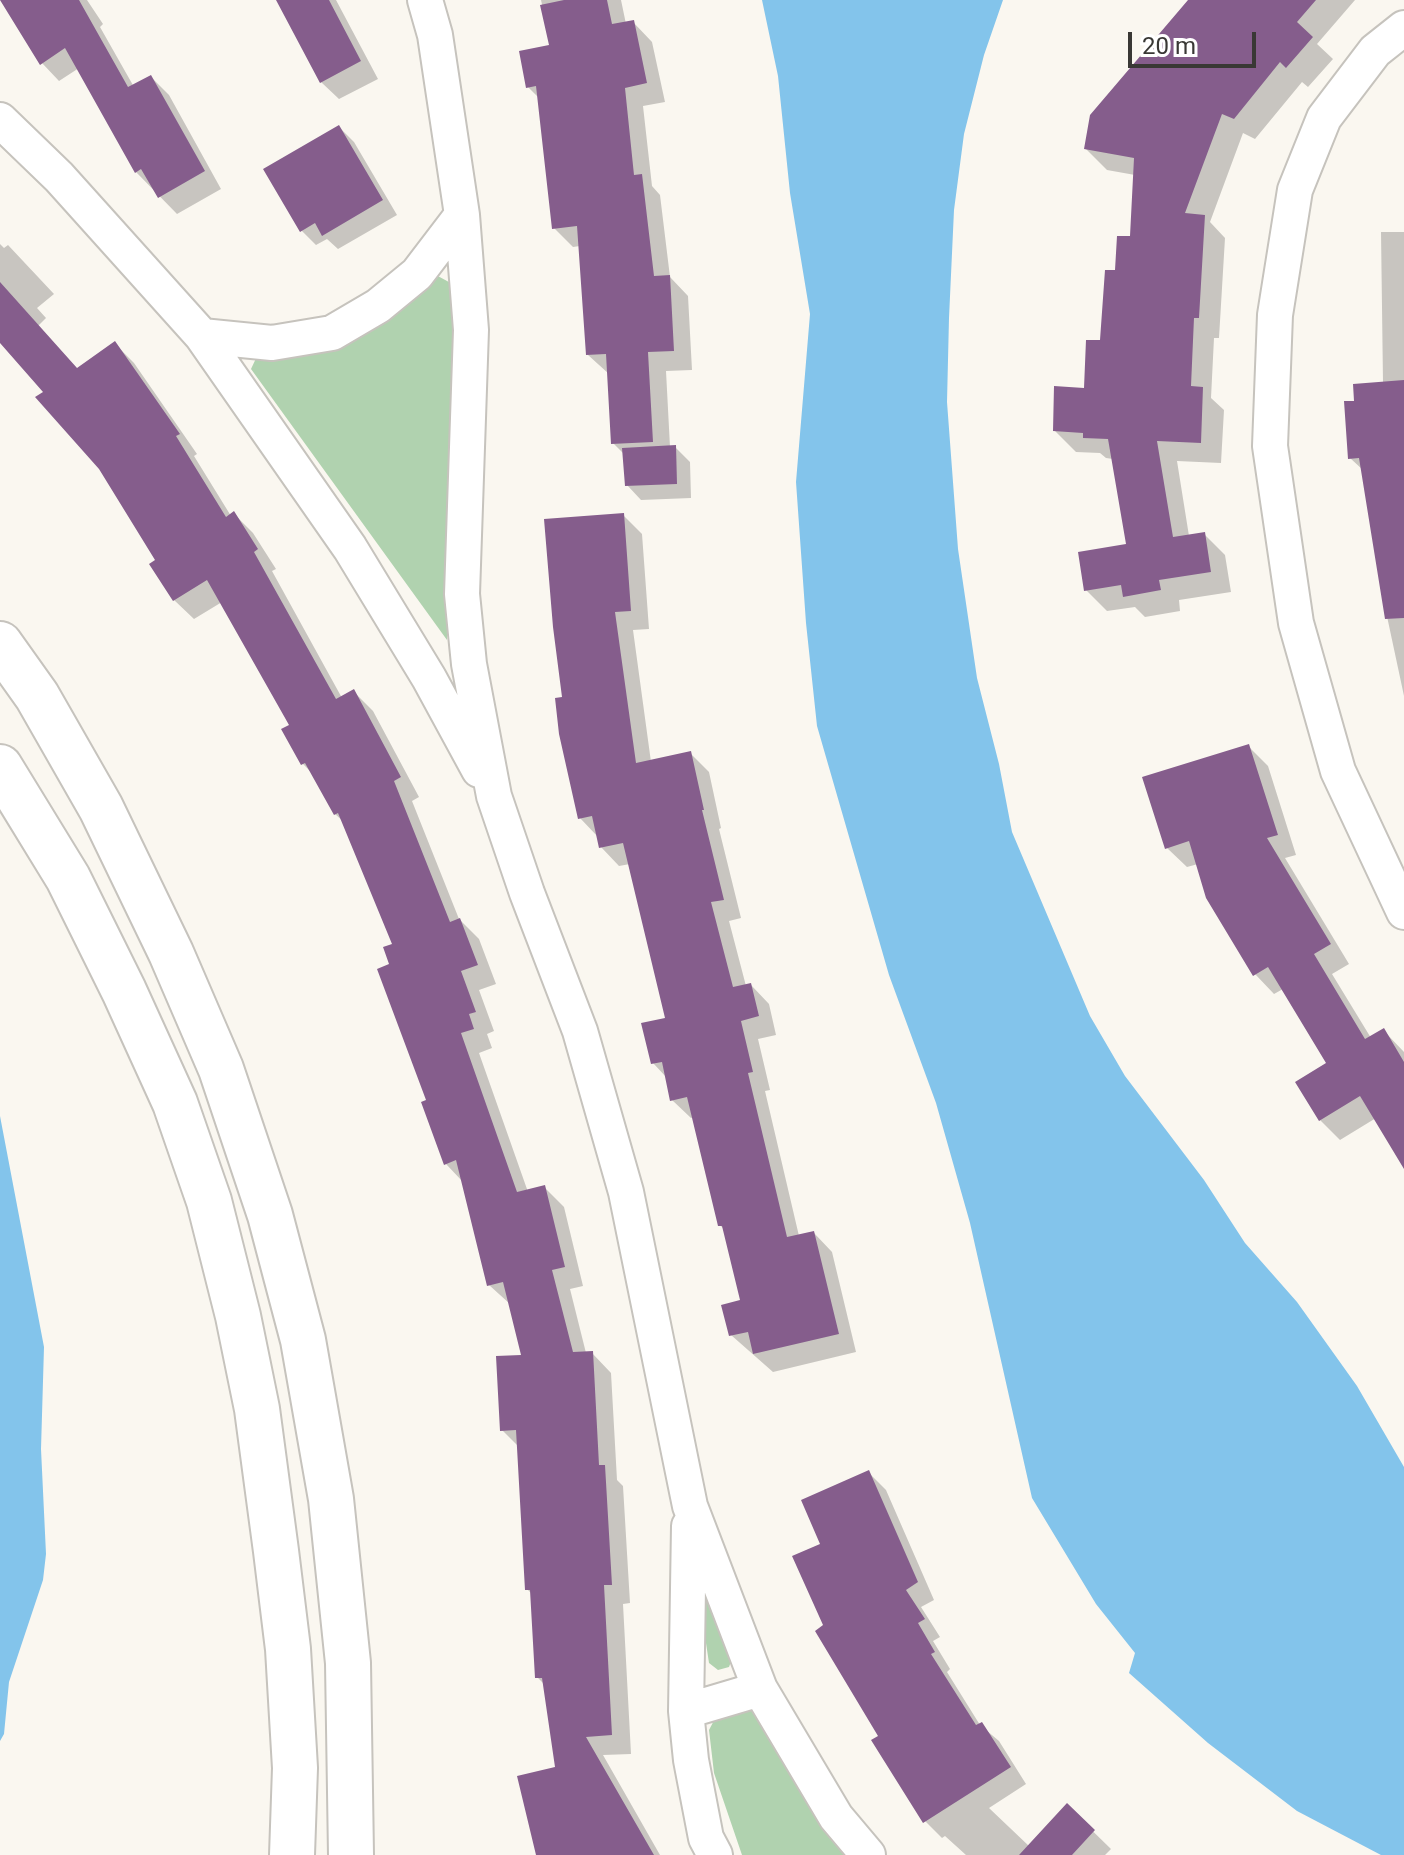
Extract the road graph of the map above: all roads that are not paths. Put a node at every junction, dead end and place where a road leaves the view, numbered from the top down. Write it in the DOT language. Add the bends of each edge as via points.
graph roads {
  1 [pos="425,0"];
  2 [pos="1404,28"];
  3 [pos="0,120"];
  4 [pos="462,215"];
  5 [pos="202,336"];
  6 [pos="0,644"];
  7 [pos="0,767"];
  8 [pos="494,796"];
  9 [pos="1404,912"];
  10 [pos="690,1506"];
  11 [pos="760,1689"];
  12 [pos="686,1711"];
  13 [pos="292,1855"];
  14 [pos="351,1855"];
  15 [pos="715,1855"];
  16 [pos="868,1855"];
  1 -- 4 [label="street"];
  2 -- 9 [label="street" via="1375,51 1324,118 1295,190 1275,315 1270,446 1296,623 1338,771"];
  3 -- 5 [label="street" via="59,177"];
  4 -- 5 [label="street" via="417,274 378,306 332,333 272,343"];
  4 -- 8 [label="street" via="471,330 462,594 469,664"];
  5 -- 8 [label="street" via="350,548"];
  6 -- 14 [label="street" via="37,696 101,808 171,953 221,1069 270,1215 303,1340 331,1499 348,1663"];
  7 -- 13 [label="street" via="68,878 124,991 175,1103 209,1201 257,1409 285,1621 295,1768"];
  8 -- 10 [label="street" via="580,1031 626,1192"];
  10 -- 11 [label="street"];
  10 -- 12 [label="street"];
  11 -- 12 [label="street"];
  11 -- 16 [label="street" via="836,1817"];
  12 -- 15 [label="street" via="706,1838"];
}
